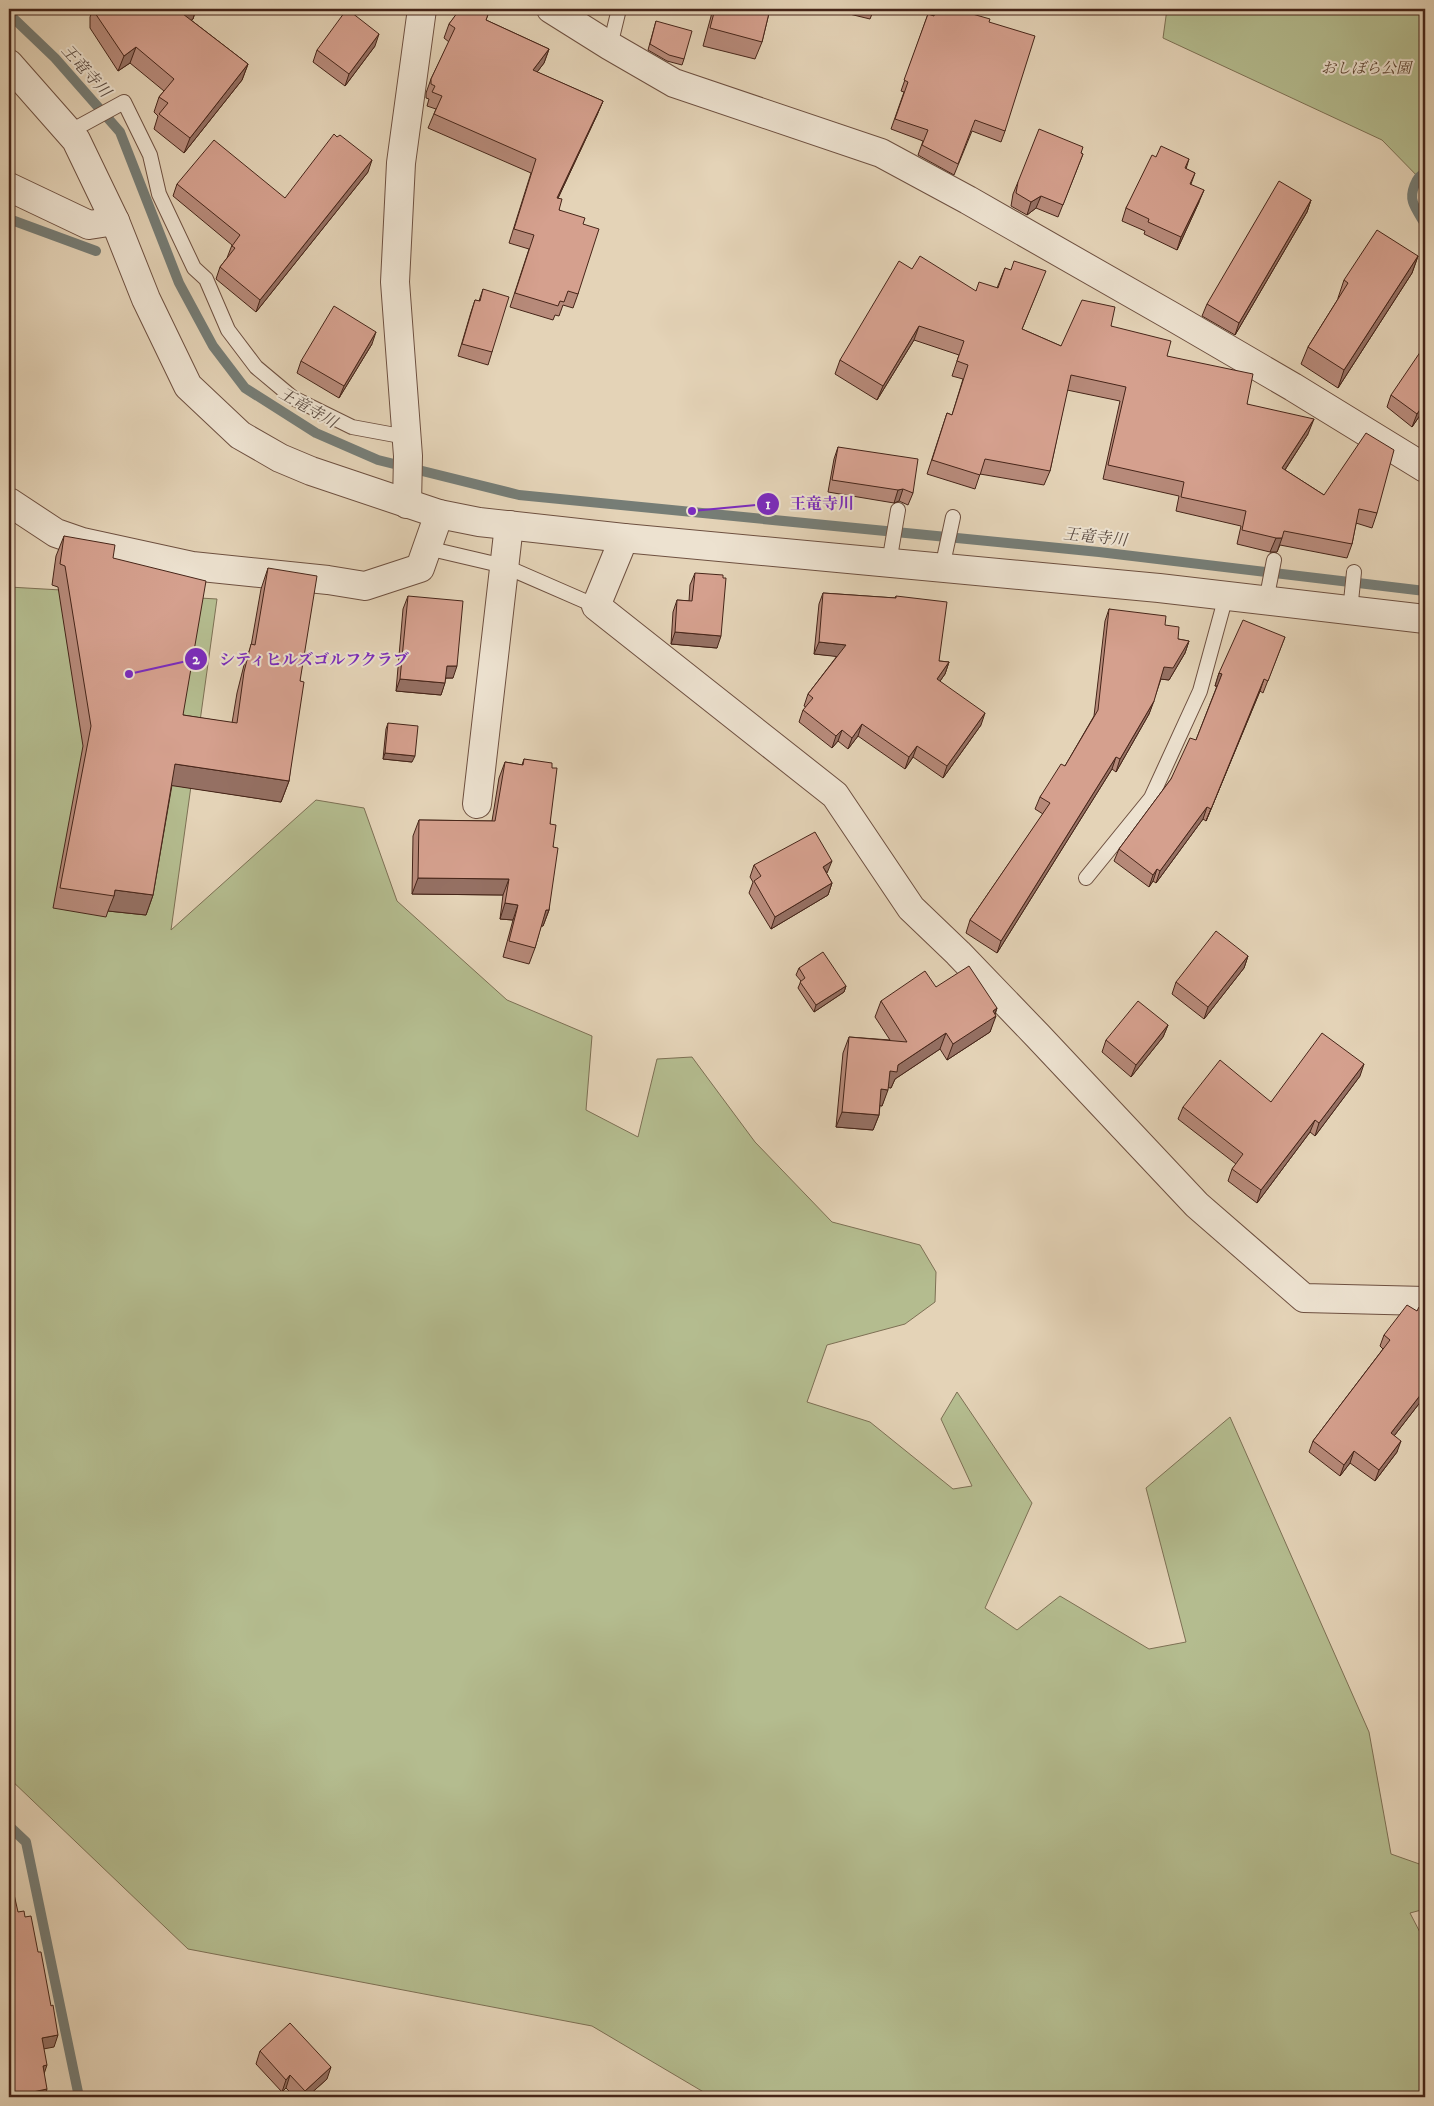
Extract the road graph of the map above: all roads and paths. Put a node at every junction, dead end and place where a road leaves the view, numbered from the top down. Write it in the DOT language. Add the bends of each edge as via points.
graph roads {
  1 [pos="422,9"];
  2 [pos="551,9"];
  3 [pos="619,9"];
  4 [pos="610,46"];
  5 [pos="9,64"];
  6 [pos="79,127"];
  7 [pos="9,187"];
  8 [pos="115,221"];
  9 [pos="407,447"];
  10 [pos="1425,468"];
  11 [pos="408,496"];
  12 [pos="9,502"];
  13 [pos="898,510"];
  14 [pos="439,514"];
  15 [pos="951,524"];
  16 [pos="509,525"];
  17 [pos="624,538"];
  18 [pos="427,548"];
  19 [pos="891,554"];
  20 [pos="944,559"];
  21 [pos="1274,560"];
  22 [pos="504,566"];
  23 [pos="1354,572"];
  24 [pos="1268,593"];
  25 [pos="1226,596"];
  26 [pos="1351,603"];
  27 [pos="596,606"];
  28 [pos="1425,619"];
  29 [pos="477,804"];
  30 [pos="1086,878"];
  31 [pos="1425,1301"];
  1 -- 9 [label="street" via="401,164 395,282"];
  2 -- 4 [label="street"];
  3 -- 4 [label="lane"];
  4 -- 10 [label="street" via="674,83 882,153 1164,312"];
  5 -- 6 [label="street"];
  6 -- 8 [label="street" via="76,140"];
  6 -- 9 [label="lane" via="124,102 150,155 159,194 194,268 206,279 228,330 256,367 292,398"];
  7 -- 8 [label="street" via="89,224"];
  8 -- 11 [label="street" via="146,299 188,386 240,435 311,471"];
  9 -- 11 [label="street"];
  11 -- 14 [label="street"];
  12 -- 18 [label="street" via="56,533 82,542 192,566 365,586 420,568"];
  13 -- 19 [label="lane"];
  14 -- 16 [label="street"];
  14 -- 18 [label="street"];
  15 -- 20 [label="lane"];
  16 -- 17 [label="street"];
  16 -- 22 [label="street"];
  17 -- 19 [label="street"];
  17 -- 27 [label="street"];
  18 -- 22 [label="lane"];
  19 -- 20 [label="street"];
  20 -- 25 [label="street"];
  21 -- 24 [label="lane"];
  22 -- 27 [label="lane"];
  22 -- 29 [label="street"];
  23 -- 26 [label="lane"];
  24 -- 25 [label="street"];
  24 -- 26 [label="street"];
  25 -- 30 [label="lane" via="1200,691 1151,798"];
  26 -- 28 [label="street"];
  27 -- 31 [label="street" via="835,795 911,908 1197,1205 1304,1298"];
}
